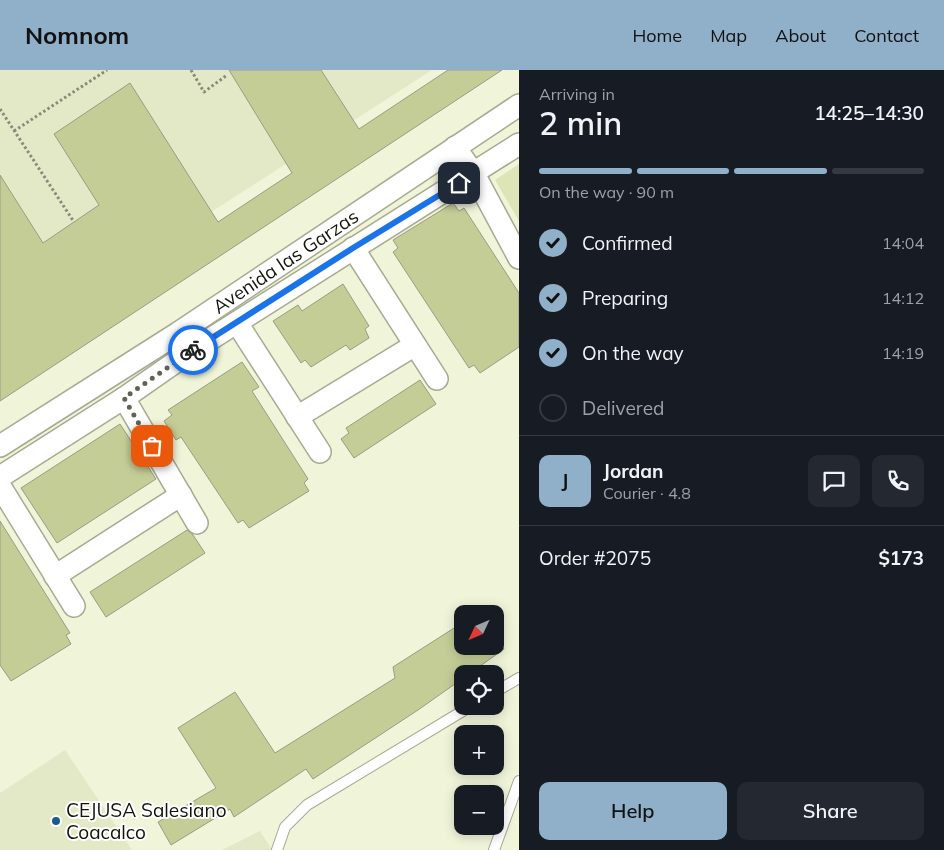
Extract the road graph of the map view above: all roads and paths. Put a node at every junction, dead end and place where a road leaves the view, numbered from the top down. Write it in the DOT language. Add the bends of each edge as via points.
graph roads {
  1 [pos="107,70"];
  2 [pos="191,70"];
  3 [pos="227,75"];
  4 [pos="519,105"];
  5 [pos="0,109"];
  6 [pos="14,131"];
  7 [pos="519,144"];
  8 [pos="456,147"];
  9 [pos="474,174"];
  10 [pos="74,222"];
  11 [pos="353,248"];
  12 [pos="519,258"];
  13 [pos="237,323"];
  14 [pos="178,334"];
  15 [pos="415,345"];
  16 [pos="190,352"];
  17 [pos="437,379"];
  18 [pos="124,398"];
  19 [pos="297,417"];
  20 [pos="0,446"];
  21 [pos="320,452"];
  22 [pos="0,477"];
  23 [pos="0,486"];
  24 [pos="181,495"];
  25 [pos="197,523"];
  26 [pos="55,576"];
  27 [pos="74,606"];
  28 [pos="519,678"];
  29 [pos="504,687"];
  30 [pos="456,715"];
  31 [pos="519,781"];
  32 [pos="277,850"];
  33 [pos="494,850"];
  1 -- 6 [label="path"];
  2 -- 3 [label="path" via="204,92"];
  4 -- 8 [label="street, Avenida las Garzas"];
  5 -- 6 [label="path"];
  6 -- 10 [label="path"];
  7 -- 9 [label="street, Avenida las Garzas"];
  8 -- 9 [label="street"];
  8 -- 14 [label="street, Avenida las Garzas"];
  9 -- 11 [label="street, Avenida las Garzas"];
  9 -- 12 [label="street"];
  11 -- 13 [label="street, Avenida las Garzas"];
  11 -- 15 [label="street"];
  13 -- 16 [label="street, Avenida las Garzas"];
  13 -- 19 [label="street"];
  14 -- 16 [label="street"];
  14 -- 20 [label="street, Avenida las Garzas"];
  15 -- 17 [label="street"];
  15 -- 19 [label="street"];
  16 -- 18 [label="street, Avenida las Garzas"];
  18 -- 22 [label="street, Avenida las Garzas"];
  18 -- 24 [label="street"];
  19 -- 21 [label="street"];
  23 -- 26 [label="street"];
  24 -- 25 [label="street"];
  24 -- 26 [label="street"];
  26 -- 27 [label="street"];
  28 -- 29 [label="lane"];
  30 -- 32 [label="lane" via="307,805 285,827"];
  31 -- 33 [label="lane"];
}
